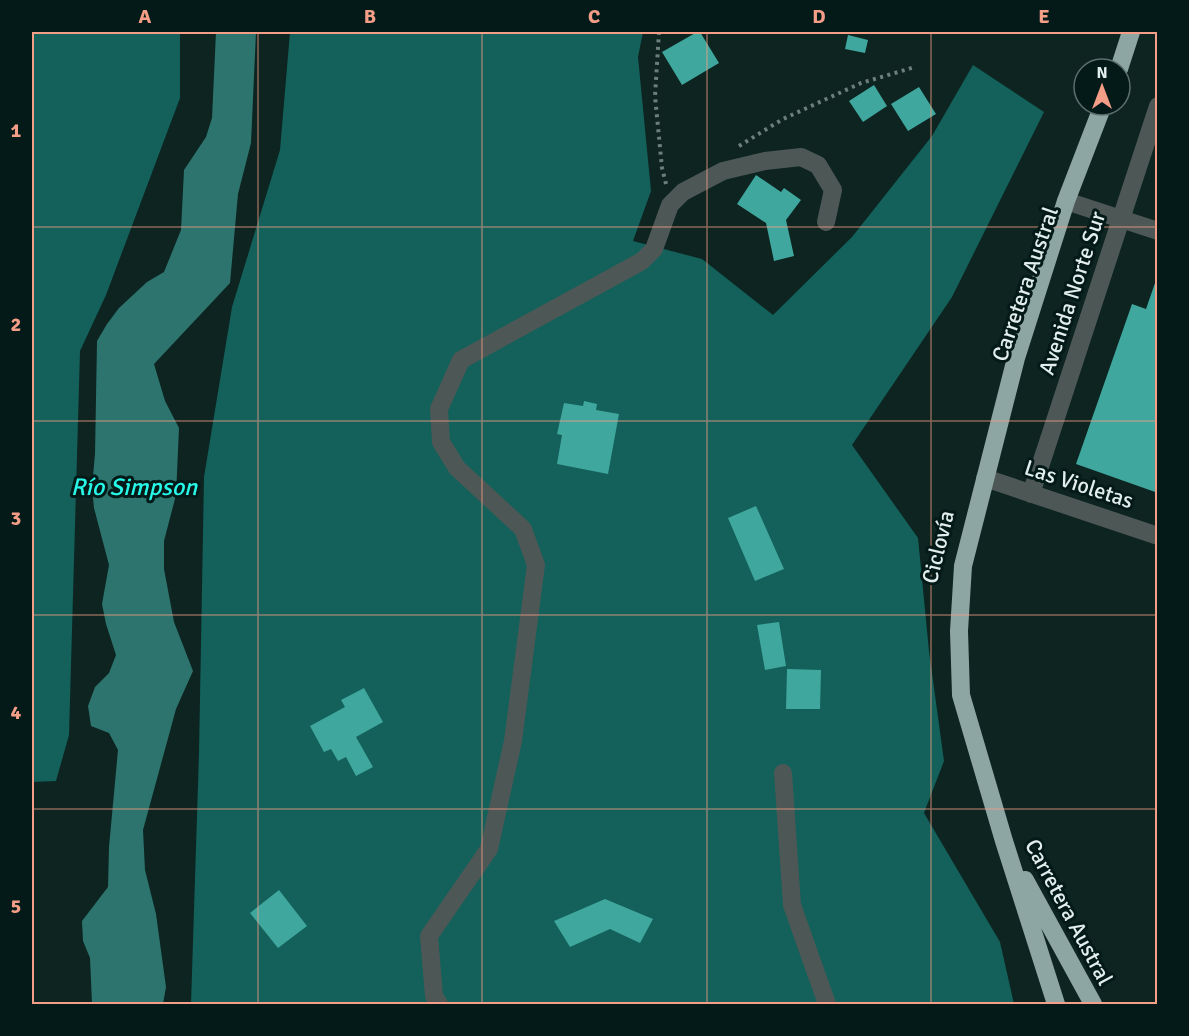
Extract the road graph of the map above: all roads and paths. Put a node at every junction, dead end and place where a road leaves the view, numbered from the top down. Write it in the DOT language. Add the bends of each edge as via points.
graph roads {
  1 [pos="659,32"];
  2 [pos="1129,38"];
  3 [pos="1122,57"];
  4 [pos="915,67"];
  5 [pos="1158,106"];
  6 [pos="1099,117"];
  7 [pos="1104,117"];
  8 [pos="723,171"];
  9 [pos="1072,202"];
  10 [pos="670,206"];
  11 [pos="1121,220"];
  12 [pos="826,222"];
  13 [pos="1158,231"];
  14 [pos="985,478"];
  15 [pos="1031,494"];
  16 [pos="1158,536"];
  17 [pos="783,773"];
  18 [pos="1004,842"];
  19 [pos="439,1005"];
  20 [pos="826,1005"];
  21 [pos="1056,1005"];
  22 [pos="1093,1005"];
  1 -- 10 [label="path" via="655,96"];
  2 -- 3 [label="highway"];
  4 -- 8 [label="path" via="861,83 783,119 735,148"];
  5 -- 11 [label="street, Avenida Norte Sur"];
  6 -- 9 [label="highway, Carretera Austral"];
  7 -- 9 [label="highway, Carretera Austral"];
  8 -- 10 [label="street" via="683,192"];
  8 -- 12 [label="street" via="801,157 818,165 833,190"];
  9 -- 11 [label="street"];
  9 -- 14 [label="highway, Carretera Austral"];
  10 -- 19 [label="street" via="654,249 642,261 461,360 439,409 441,442 457,468 523,529 536,565 513,741 489,849 429,936 434,996"];
  11 -- 13 [label="street"];
  11 -- 15 [label="street, Avenida Norte Sur"];
  14 -- 15 [label="street, Las Violetas"];
  14 -- 18 [label="highway, Carretera Austral" via="963,566 961,695"];
  15 -- 16 [label="street, Las Violetas"];
  17 -- 20 [label="street" via="792,905"];
  18 -- 21 [label="highway, Carretera Austral"];
  18 -- 22 [label="highway, Carretera Austral"];
}
